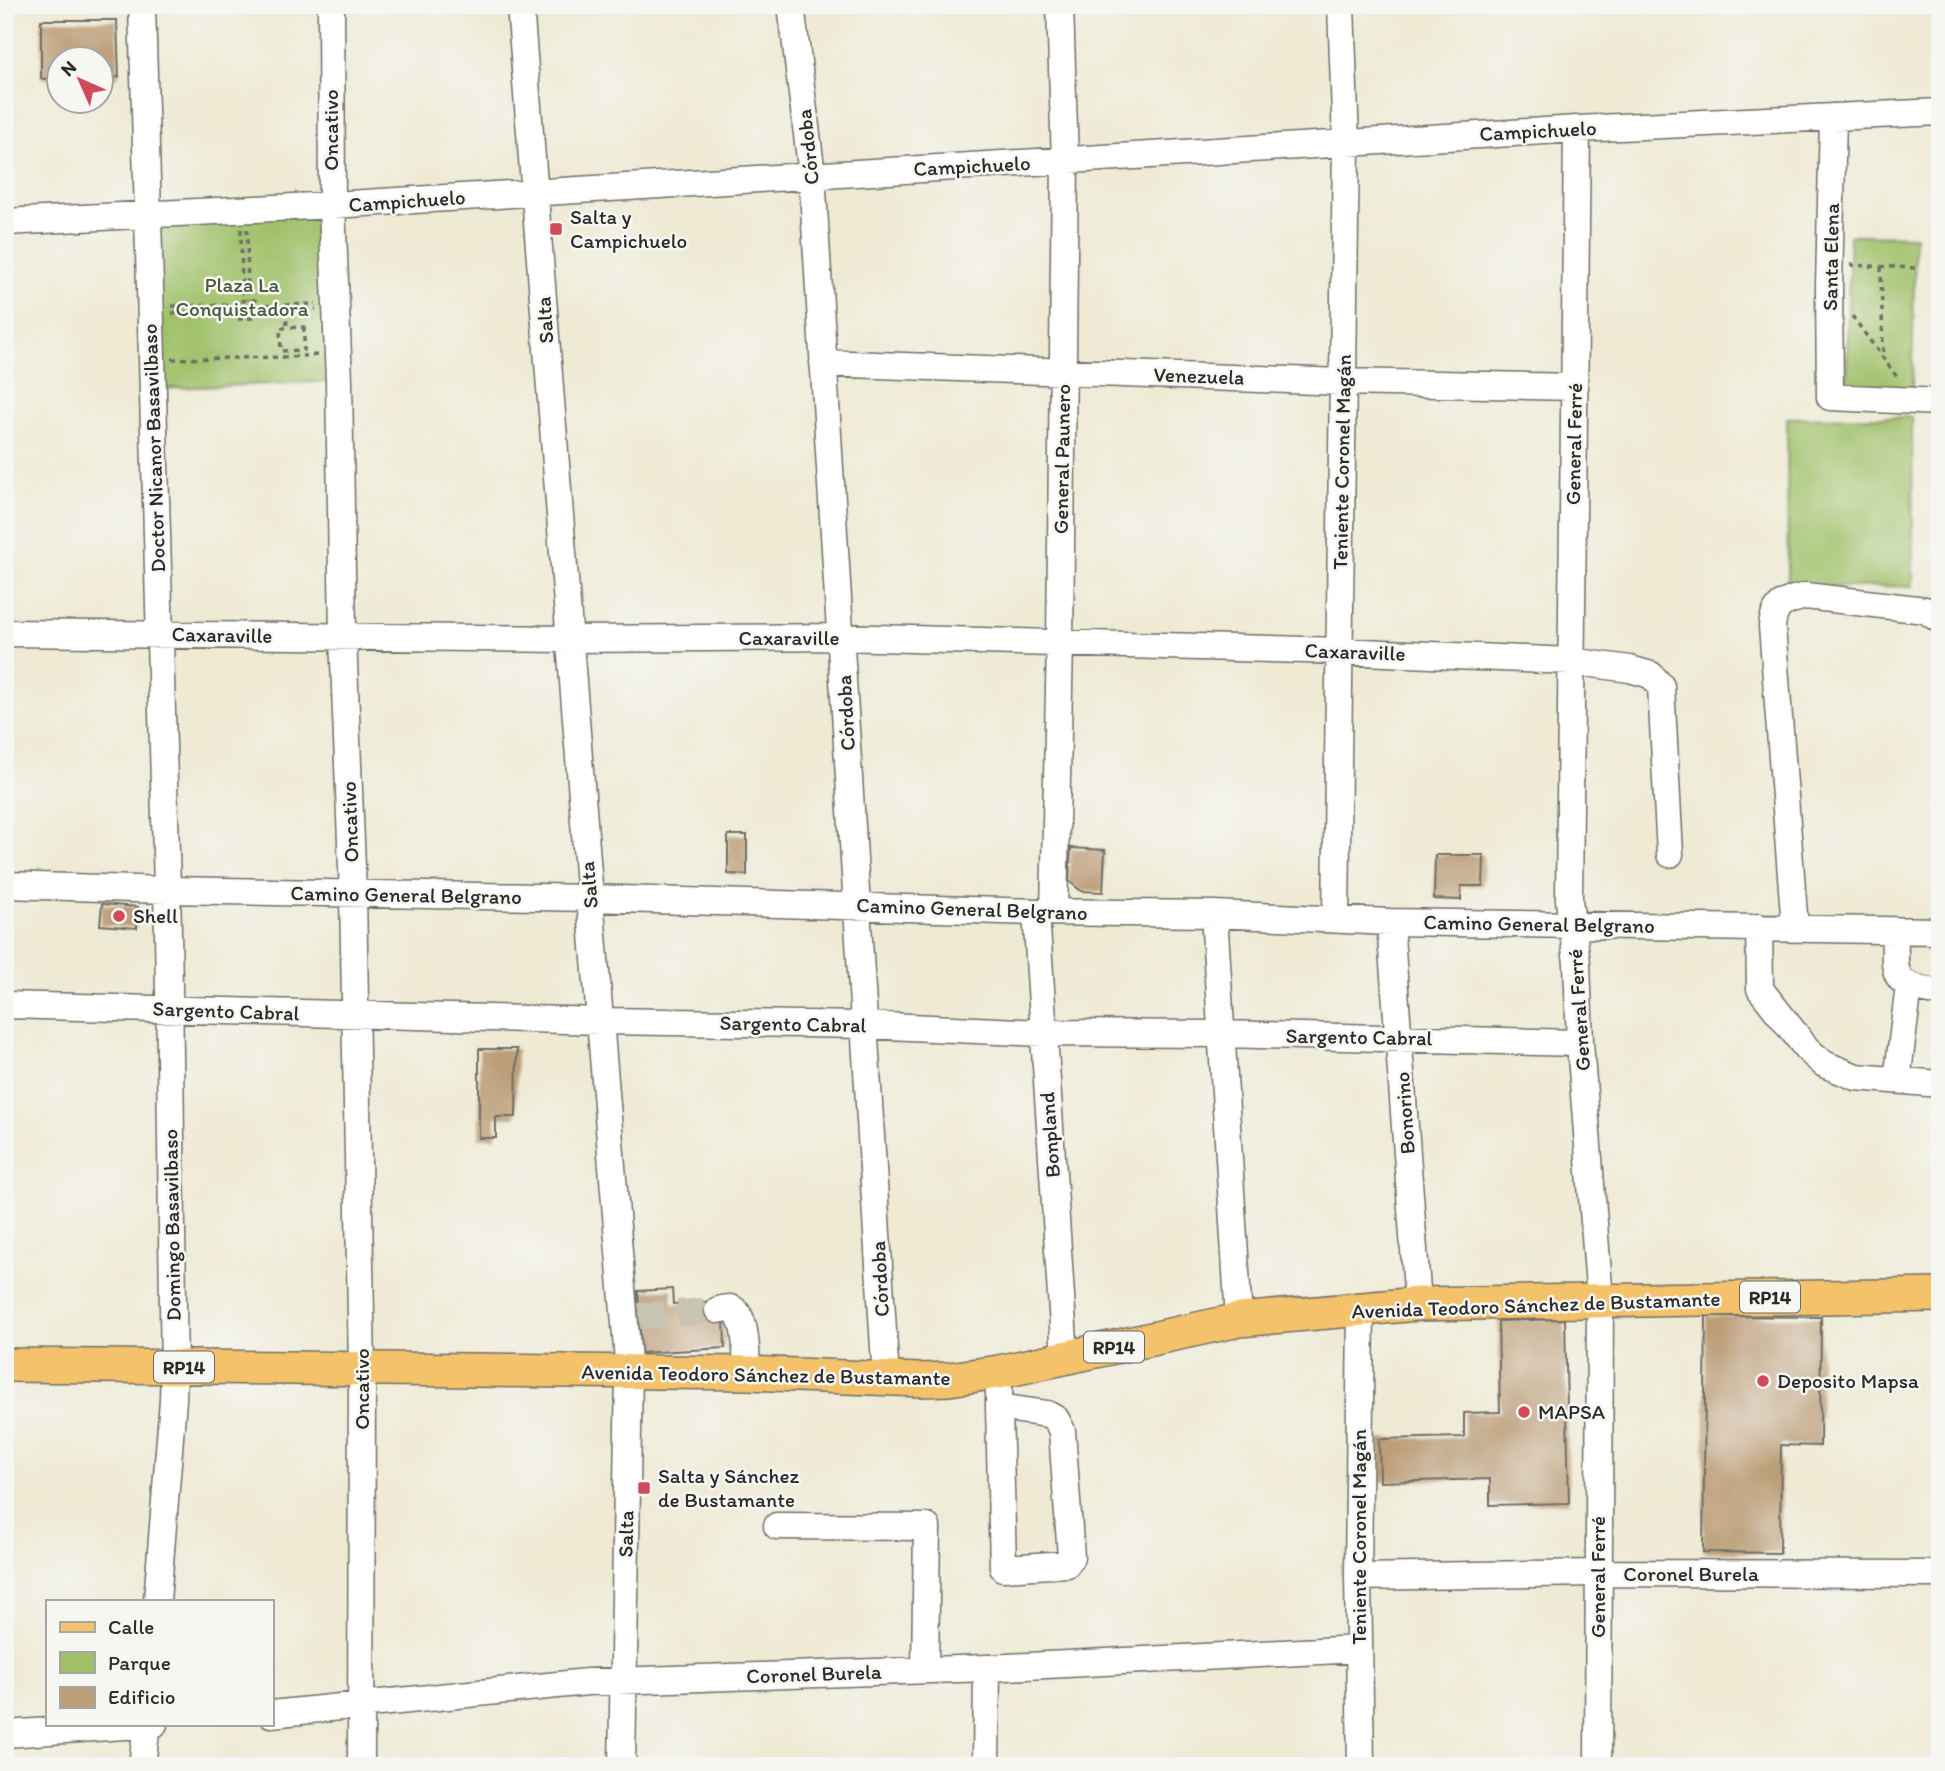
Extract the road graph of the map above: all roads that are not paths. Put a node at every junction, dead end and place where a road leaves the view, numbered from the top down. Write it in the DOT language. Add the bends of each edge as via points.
graph roads {
  1 [pos="142,5"];
  2 [pos="331,5"];
  3 [pos="520,5"];
  4 [pos="791,5"];
  5 [pos="1060,5"];
  6 [pos="1341,5"];
  7 [pos="1940,111"];
  8 [pos="1833,117"];
  9 [pos="1577,129"];
  10 [pos="1346,143"];
  11 [pos="1065,161"];
  12 [pos="812,175"];
  13 [pos="535,193"];
  14 [pos="332,205"];
  15 [pos="146,213"];
  16 [pos="5,222"];
  17 [pos="823,363"];
  18 [pos="1062,371"];
  19 [pos="1343,382"];
  20 [pos="1575,387"];
  21 [pos="1940,402"];
  22 [pos="1940,620"];
  23 [pos="5,633"];
  24 [pos="160,634"];
  25 [pos="342,636"];
  26 [pos="841,637"];
  27 [pos="570,639"];
  28 [pos="1060,643"];
  29 [pos="1340,651"];
  30 [pos="1572,661"];
  31 [pos="1670,854"];
  32 [pos="5,885"];
  33 [pos="167,890"];
  34 [pos="353,894"];
  35 [pos="590,898"];
  36 [pos="858,906"];
  37 [pos="1045,912"];
  38 [pos="1214,914"];
  39 [pos="1335,919"];
  40 [pos="1390,922"];
  41 [pos="1572,924"];
  42 [pos="1759,928"];
  43 [pos="1795,928"];
  44 [pos="1895,930"];
  45 [pos="1940,931"];
  46 [pos="1909,986"];
  47 [pos="1940,993"];
  48 [pos="5,1005"];
  49 [pos="168,1009"];
  50 [pos="355,1015"];
  51 [pos="601,1021"];
  52 [pos="865,1025"];
  53 [pos="1044,1033"];
  54 [pos="1221,1034"];
  55 [pos="1399,1038"];
  56 [pos="1580,1043"];
  57 [pos="1897,1080"];
  58 [pos="1940,1084"];
  59 [pos="1940,1295"];
  60 [pos="1600,1300"];
  61 [pos="1418,1304"];
  62 [pos="1361,1309"];
  63 [pos="718,1310"];
  64 [pos="1239,1320"];
  65 [pos="1065,1357"];
  66 [pos="5,1365"];
  67 [pos="174,1367"];
  68 [pos="362,1369"];
  69 [pos="999,1372"];
  70 [pos="629,1373"];
  71 [pos="747,1373"];
  72 [pos="886,1380"];
  73 [pos="999,1407"];
  74 [pos="778,1526"];
  75 [pos="1598,1573"];
  76 [pos="1940,1574"];
  77 [pos="1358,1577"];
  78 [pos="157,1600"];
  79 [pos="1359,1649"];
  80 [pos="987,1668"];
  81 [pos="925,1670"];
  82 [pos="624,1681"];
  83 [pos="362,1706"];
  84 [pos="273,1713"];
  85 [pos="119,1726"];
  86 [pos="147,1726"];
  87 [pos="5,1734"];
  88 [pos="142,1766"];
  89 [pos="361,1766"];
  90 [pos="622,1766"];
  91 [pos="986,1766"];
  92 [pos="1361,1766"];
  93 [pos="1598,1766"];
  1 -- 15 [label="street, Doctor Nicanor Basavilbaso"];
  2 -- 14 [label="street, Oncativo"];
  3 -- 13 [label="street, Salta"];
  4 -- 12 [label="street, Córdoba"];
  5 -- 11 [label="street, General Paunero"];
  6 -- 10 [label="street, Teniente Coronel Magán"];
  7 -- 8 [label="street, Campichuelo"];
  8 -- 9 [label="street, Campichuelo"];
  8 -- 21 [label="street, Santa Elena" via="1830,397"];
  9 -- 10 [label="street, Campichuelo"];
  9 -- 20 [label="street, General Ferré"];
  10 -- 11 [label="street, Campichuelo"];
  10 -- 19 [label="street, Teniente Coronel Magán"];
  11 -- 12 [label="street, Campichuelo"];
  11 -- 18 [label="street, General Paunero"];
  12 -- 13 [label="street, Campichuelo"];
  12 -- 17 [label="street, Córdoba"];
  13 -- 14 [label="street, Campichuelo"];
  13 -- 27 [label="street, Salta"];
  14 -- 15 [label="street, Campichuelo" via="243,219"];
  14 -- 25 [label="street, Oncativo" via="327,303 338,354"];
  15 -- 16 [label="street, Campichuelo"];
  15 -- 24 [label="street, Doctor Nicanor Basavilbaso"];
  17 -- 18 [label="street, Venezuela"];
  17 -- 26 [label="street, Córdoba"];
  18 -- 19 [label="street, Venezuela"];
  18 -- 28 [label="street, General Paunero"];
  19 -- 20 [label="street, Venezuela"];
  19 -- 29 [label="street, Teniente Coronel Magán"];
  20 -- 30 [label="street, General Ferré"];
  22 -- 43 [label="street" via="1925,610 1806,596 1790,600 1774,613"];
  23 -- 24 [label="street, Caxaraville"];
  24 -- 25 [label="street, Caxaraville"];
  24 -- 33 [label="street, Doctor Nicanor Basavilbaso"];
  25 -- 27 [label="street, Caxaraville"];
  25 -- 34 [label="street, Oncativo"];
  26 -- 27 [label="street, Caxaraville"];
  26 -- 28 [label="street, Caxaraville"];
  26 -- 36 [label="street, Córdoba"];
  27 -- 35 [label="street, Salta"];
  28 -- 29 [label="street, Caxaraville"];
  28 -- 37 [label="street, General Paunero"];
  29 -- 30 [label="street, Caxaraville"];
  29 -- 39 [label="street, Teniente Coronel Magán"];
  30 -- 31 [label="street, Caxaraville" via="1630,669 1651,675 1661,686"];
  30 -- 41 [label="street, General Ferré"];
  32 -- 33 [label="street, Camino General Belgrano"];
  33 -- 34 [label="street, Camino General Belgrano"];
  33 -- 49 [label="street, Domingo Basavilbaso"];
  34 -- 35 [label="street, Camino General Belgrano"];
  34 -- 50 [label="street, Oncativo"];
  35 -- 36 [label="street, Camino General Belgrano"];
  35 -- 51 [label="street, Salta"];
  36 -- 37 [label="street, Camino General Belgrano"];
  36 -- 52 [label="street, Córdoba"];
  37 -- 38 [label="street, Camino General Belgrano"];
  37 -- 53 [label="street, Bonpland"];
  38 -- 39 [label="street, Camino General Belgrano"];
  38 -- 54 [label="street"];
  39 -- 40 [label="street, Camino General Belgrano"];
  40 -- 41 [label="street, Camino General Belgrano"];
  40 -- 55 [label="street, Bonorino"];
  41 -- 42 [label="street, Camino General Belgrano"];
  41 -- 56 [label="street, General Ferré"];
  42 -- 43 [label="street, Camino General Belgrano"];
  42 -- 57 [label="street" via="1760,989 1807,1049 1824,1064 1856,1077"];
  43 -- 44 [label="street, Camino General Belgrano"];
  44 -- 45 [label="street, Camino General Belgrano"];
  44 -- 46 [label="street" via="1895,970"];
  46 -- 47 [label="street"];
  46 -- 57 [label="street"];
  48 -- 49 [label="street, Sargento Cabral"];
  49 -- 50 [label="street, Sargento Cabral"];
  49 -- 67 [label="street, Domingo Basavilbaso"];
  50 -- 51 [label="street, Sargento Cabral"];
  50 -- 68 [label="street, Oncativo"];
  51 -- 52 [label="street, Sargento Cabral"];
  51 -- 70 [label="street, Salta" via="632,1317"];
  52 -- 53 [label="street, Sargento Cabral"];
  52 -- 72 [label="street, Córdoba"];
  53 -- 54 [label="street, Sargento Cabral"];
  53 -- 65 [label="street, Bonpland"];
  54 -- 55 [label="street, Sargento Cabral"];
  54 -- 64 [label="street"];
  55 -- 56 [label="street, Sargento Cabral"];
  55 -- 61 [label="street, Bonorino"];
  56 -- 60 [label="street, General Ferré"];
  57 -- 58 [label="street"];
  59 -- 60 [label="main road, Avenida Teodoro Sánchez de Bustamante / RP14"];
  60 -- 61 [label="main road, Avenida Teodoro Sánchez de Bustamante / RP14"];
  60 -- 75 [label="street, General Ferré"];
  61 -- 62 [label="main road, Avenida Teodoro Sánchez de Bustamante / RP14"];
  62 -- 64 [label="main road, Avenida Teodoro Sánchez de Bustamante / RP14"];
  62 -- 77 [label="street, Teniente Coronel Magán"];
  63 -- 71 [label="street" via="730,1308 743,1322"];
  64 -- 65 [label="main road, Avenida Teodoro Sánchez de Bustamante / RP14"];
  65 -- 69 [label="main road, Avenida Teodoro Sánchez de Bustamante / RP14"];
  66 -- 67 [label="main road, Avenida Teodoro Sánchez de Bustamante / RP14"];
  67 -- 68 [label="main road, Avenida Teodoro Sánchez de Bustamante / RP14"];
  67 -- 78 [label="street, Domingo Basavilbaso"];
  68 -- 70 [label="main road, Avenida Teodoro Sánchez de Bustamante / RP14"];
  68 -- 83 [label="street, Oncativo"];
  69 -- 72 [label="main road, Avenida Teodoro Sánchez de Bustamante / RP14"];
  69 -- 73 [label="street"];
  70 -- 71 [label="main road, Avenida Teodoro Sánchez de Bustamante / RP14"];
  70 -- 82 [label="street, Salta"];
  71 -- 72 [label="main road, Avenida Teodoro Sánchez de Bustamante / RP14"];
  73 -- 73 [label="street" via="1003,1568 1067,1564 1071,1557 1062,1431 1047,1414"];
  74 -- 81 [label="street" via="927,1527"];
  75 -- 76 [label="street, Coronel Burela"];
  75 -- 77 [label="street, Coronel Burela"];
  75 -- 93 [label="street, General Ferré"];
  77 -- 79 [label="street, Teniente Coronel Magán"];
  79 -- 80 [label="street, Coronel Burela"];
  79 -- 92 [label="street, Teniente Coronel Magán"];
  80 -- 81 [label="street, Coronel Burela"];
  80 -- 91 [label="street"];
  81 -- 82 [label="street, Coronel Burela"];
  82 -- 83 [label="street, Coronel Burela"];
  82 -- 90 [label="street, Salta"];
  83 -- 84 [label="street, Coronel Burela"];
  83 -- 89 [label="street, Oncativo"];
  85 -- 87 [label="street"];
  86 -- 88 [label="street"];
}
